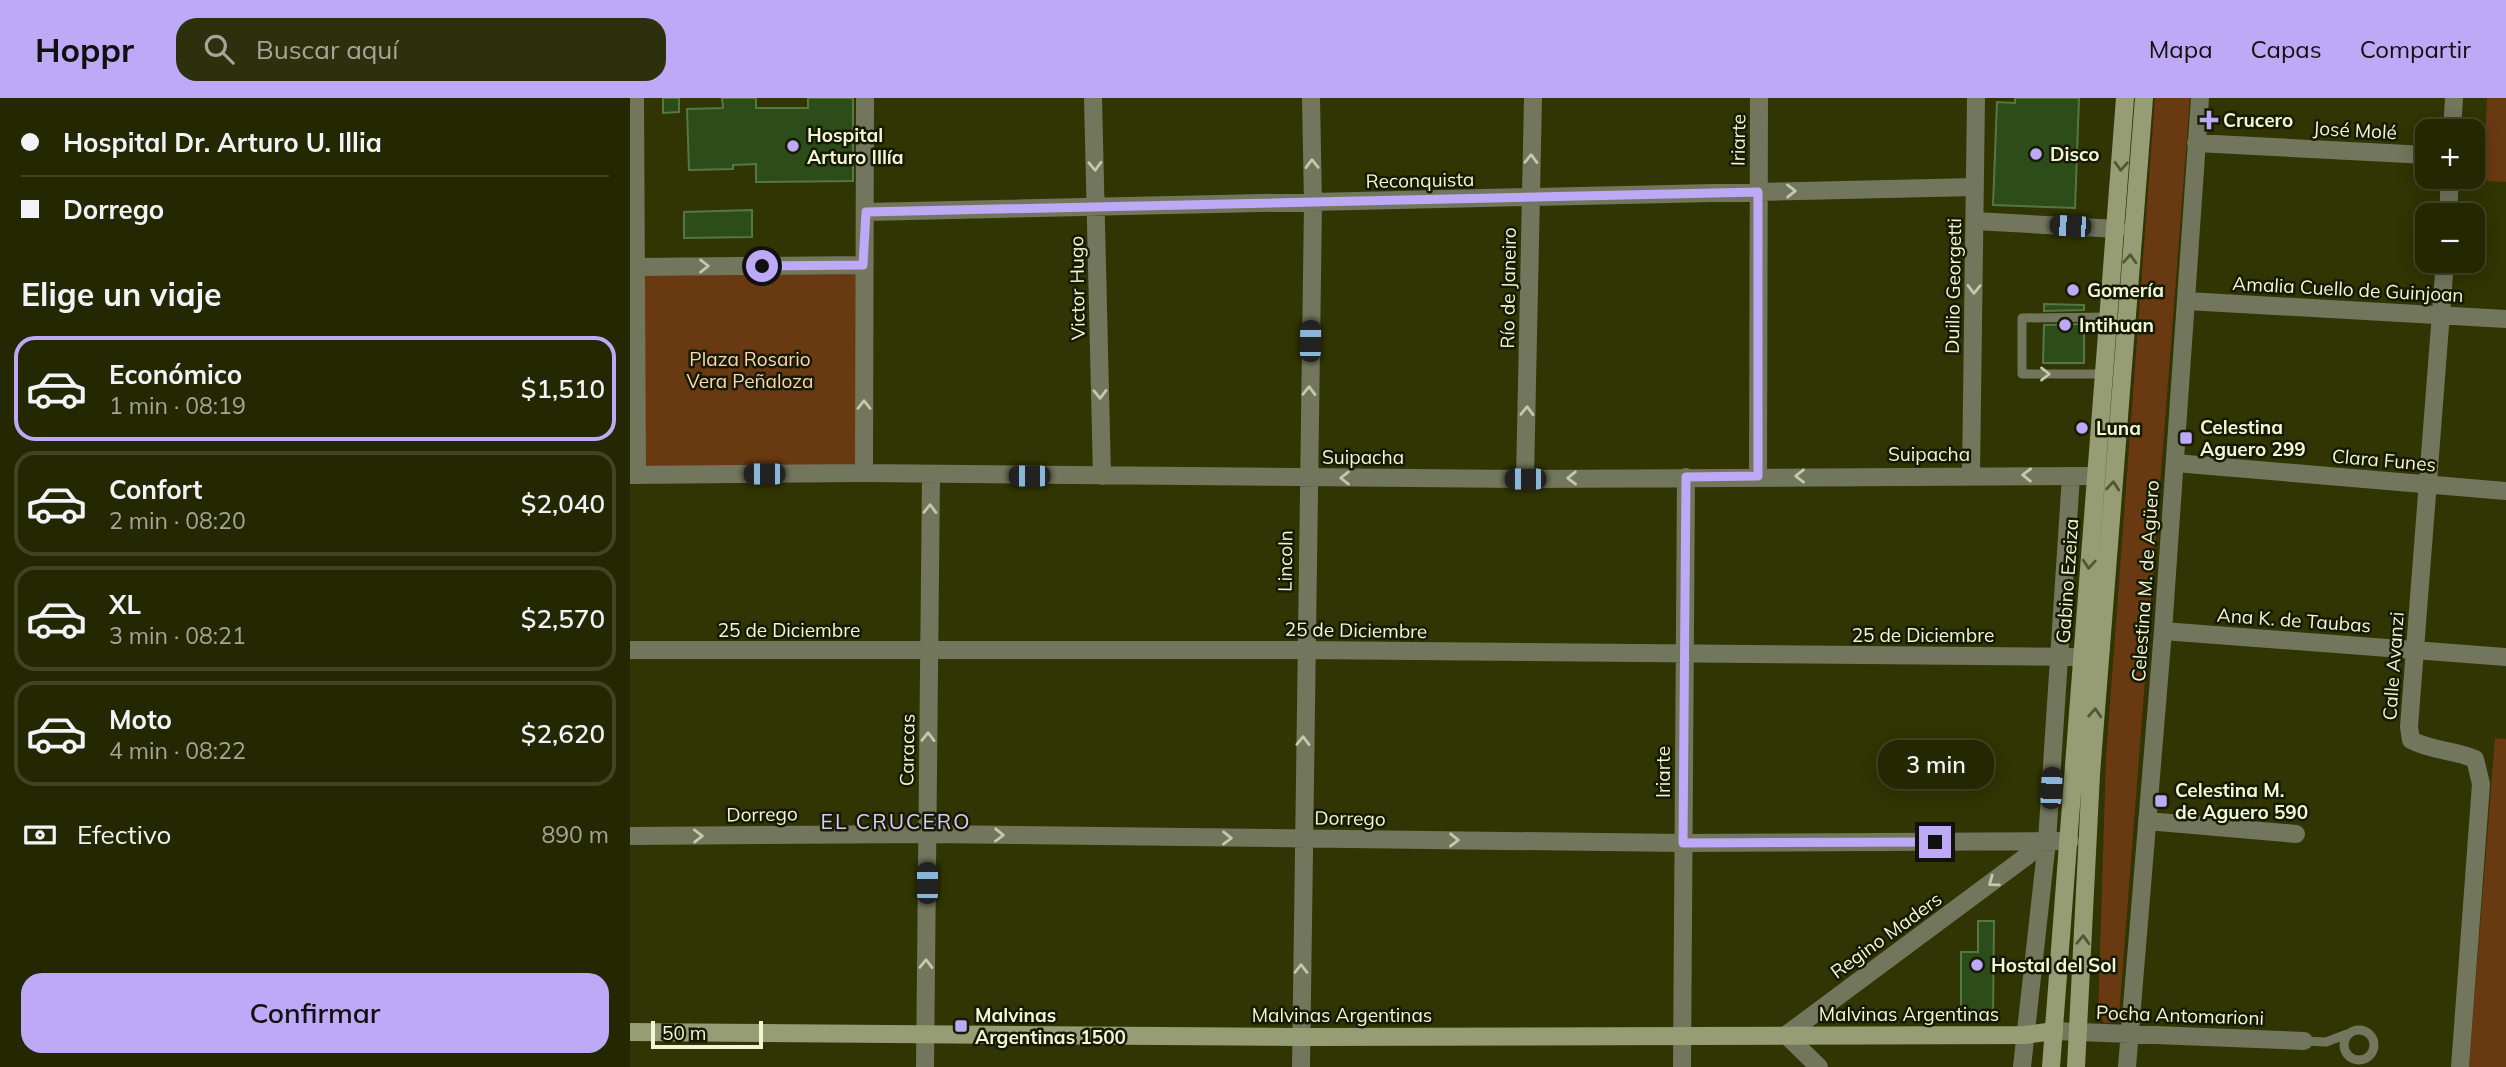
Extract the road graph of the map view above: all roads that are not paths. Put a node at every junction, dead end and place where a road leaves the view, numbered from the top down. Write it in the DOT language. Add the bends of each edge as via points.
graph roads {
  1 [pos="635,98"];
  2 [pos="865,98"];
  3 [pos="1093,98"];
  4 [pos="1311,98"];
  5 [pos="1533,98"];
  6 [pos="1759,98"];
  7 [pos="1976,98"];
  8 [pos="2125,98"];
  9 [pos="2144,98"];
  10 [pos="2200,98"];
  11 [pos="2454,98"];
  12 [pos="2453,119"];
  13 [pos="2196,143"];
  14 [pos="2415,154"];
  15 [pos="1975,187"];
  16 [pos="1758,192"];
  17 [pos="1530,199"];
  18 [pos="1312,204"];
  19 [pos="1096,207"];
  20 [pos="633,212"];
  21 [pos="866,212"];
  22 [pos="1975,221"];
  23 [pos="2117,229"];
  24 [pos="863,265"];
  25 [pos="636,267"];
  26 [pos="2444,273"];
  27 [pos="2187,300"];
  28 [pos="2442,315"];
  29 [pos="2109,317"];
  30 [pos="2506,319"];
  31 [pos="2105,374"];
  32 [pos="2175,463"];
  33 [pos="864,473"];
  34 [pos="1971,474"];
  35 [pos="634,475"];
  36 [pos="931,475"];
  37 [pos="1102,476"];
  38 [pos="1758,476"];
  39 [pos="2071,476"];
  40 [pos="2095,476"];
  41 [pos="1686,477"];
  42 [pos="1307,478"];
  43 [pos="1525,479"];
  44 [pos="2428,484"];
  45 [pos="2506,491"];
  46 [pos="2163,631"];
  47 [pos="630,650"];
  48 [pos="1304,650"];
  49 [pos="2414,650"];
  50 [pos="929,652"];
  51 [pos="1685,655"];
  52 [pos="2059,656"];
  53 [pos="2082,657"];
  54 [pos="2506,657"];
  55 [pos="2147,821"];
  56 [pos="927,834"];
  57 [pos="2296,834"];
  58 [pos="630,836"];
  59 [pos="1302,839"];
  60 [pos="2047,841"];
  61 [pos="2070,841"];
  62 [pos="1683,843"];
  63 [pos="2054,1031"];
  64 [pos="630,1032"];
  65 [pos="925,1032"];
  66 [pos="2079,1032"];
  67 [pos="2130,1034"];
  68 [pos="2347,1034"];
  69 [pos="1682,1035"];
  70 [pos="1786,1035"];
  71 [pos="2025,1035"];
  72 [pos="1301,1037"];
  73 [pos="2304,1041"];
  74 [pos="2326,1042"];
  75 [pos="2345,1052"];
  76 [pos="925,1067"];
  77 [pos="1301,1067"];
  78 [pos="1682,1067"];
  79 [pos="1819,1067"];
  80 [pos="2022,1067"];
  81 [pos="2051,1067"];
  82 [pos="2076,1067"];
  83 [pos="2127,1067"];
  84 [pos="2459,1067"];
  1 -- 20 [label="street"];
  2 -- 21 [label="street"];
  3 -- 19 [label="street, Victor Hugo, one-way"];
  18 -- 4 [label="street, Lincoln, one-way"];
  17 -- 5 [label="street, Río de Janeiro, one-way"];
  6 -- 16 [label="street, Iriarte"];
  7 -- 15 [label="street, Duilio Georgetti"];
  8 -- 23 [label="main road, Gabino Ezeiza, one-way"];
  66 -- 9 [label="main road, Gabino Ezeiza, one-way" via="2091,774"];
  10 -- 13 [label="street, Celestina M. de Agüero"];
  11 -- 12 [label="street"];
  13 -- 14 [label="street, José Molé"];
  13 -- 27 [label="street, Celestina M. de Agüero"];
  16 -- 15 [label="street, Reconquista, one-way"];
  15 -- 22 [label="street, Duilio Georgetti"];
  16 -- 17 [label="street, Reconquista"];
  16 -- 38 [label="street, Iriarte"];
  17 -- 18 [label="street, Reconquista"];
  43 -- 17 [label="street, Río de Janeiro, one-way"];
  18 -- 19 [label="street, Reconquista"];
  42 -- 18 [label="street, Lincoln, one-way"];
  19 -- 21 [label="street, Reconquista"];
  19 -- 37 [label="street, Victor Hugo, one-way"];
  20 -- 25 [label="street"];
  21 -- 24 [label="street"];
  22 -- 23 [label="street"];
  22 -- 34 [label="street, Duilio Georgetti, one-way"];
  23 -- 29 [label="main road, Gabino Ezeiza"];
  25 -- 24 [label="street, one-way"];
  33 -- 24 [label="street, one-way"];
  25 -- 35 [label="street"];
  26 -- 28 [label="street, Calle Avanzi"];
  27 -- 28 [label="street, Amalia Cuello de Guinjoan"];
  27 -- 32 [label="street, Celestina M. de Agüero"];
  28 -- 30 [label="street, Amalia Cuello de Guinjoan"];
  28 -- 44 [label="street, Calle Avanzi"];
  29 -- 31 [label="main road, Gabino Ezeiza"];
  29 -- 31 [label="lane, one-way" via="2022,318 2022,374"];
  31 -- 40 [label="main road, Gabino Ezeiza"];
  32 -- 44 [label="street, Clara Funes"];
  32 -- 46 [label="street, Celestina M. de Agüero"];
  33 -- 35 [label="street, Suipacha"];
  33 -- 36 [label="street, Suipacha"];
  34 -- 38 [label="street, Suipacha, one-way"];
  39 -- 34 [label="street, Suipacha, one-way"];
  36 -- 37 [label="street, Suipacha"];
  50 -- 36 [label="street, Caracas, one-way"];
  37 -- 42 [label="street, Suipacha"];
  38 -- 41 [label="street, Suipacha"];
  39 -- 40 [label="street, Suipacha"];
  39 -- 52 [label="street"];
  40 -- 53 [label="main road, Gabino Ezeiza, one-way"];
  41 -- 43 [label="street, Suipacha, one-way"];
  41 -- 51 [label="street, Iriarte"];
  43 -- 42 [label="street, Suipacha, one-way"];
  42 -- 48 [label="street, Lincoln"];
  44 -- 45 [label="street, Clara Funes"];
  44 -- 49 [label="street, Calle Avanzi"];
  46 -- 49 [label="street, Ana K. de Taubas"];
  46 -- 55 [label="street, Celestina M. de Agüero"];
  47 -- 50 [label="street, 25 de Diciembre"];
  48 -- 50 [label="street, 25 de Diciembre"];
  48 -- 51 [label="street, 25 de Diciembre"];
  59 -- 48 [label="street, Lincoln, one-way"];
  49 -- 54 [label="street, Ana K. de Taubas"];
  49 -- 84 [label="street, Calle Avanzi" via="2412,740 2475,760 2482,784"];
  56 -- 50 [label="street, Caracas, one-way"];
  51 -- 52 [label="street, 25 de Diciembre"];
  51 -- 62 [label="street, Iriarte"];
  52 -- 53 [label="street, 25 de Diciembre"];
  52 -- 60 [label="street"];
  53 -- 61 [label="main road, Gabino Ezeiza"];
  55 -- 57 [label="street"];
  55 -- 67 [label="street, Celestina M. de Agüero"];
  58 -- 56 [label="street, Dorrego, one-way"];
  56 -- 59 [label="street, Dorrego, one-way"];
  65 -- 56 [label="street, Caracas, one-way"];
  59 -- 62 [label="street, Dorrego, one-way"];
  72 -- 59 [label="street, Lincoln, one-way"];
  60 -- 61 [label="street, Dorrego"];
  60 -- 62 [label="street, Dorrego"];
  60 -- 70 [label="street, Regino Maders, one-way"];
  60 -- 71 [label="street"];
  61 -- 63 [label="main road, Gabino Ezeiza"];
  62 -- 69 [label="street, Iriarte"];
  63 -- 66 [label="street, Pocha Antomarioni"];
  63 -- 71 [label="main road, Malvinas Argentinas"];
  63 -- 81 [label="main road, Gabino Ezeiza"];
  64 -- 65 [label="main road, Malvinas Argentinas"];
  65 -- 72 [label="main road, Malvinas Argentinas"];
  65 -- 76 [label="street, Caracas"];
  66 -- 67 [label="street, Pocha Antomarioni"];
  66 -- 82 [label="main road, Gabino Ezeiza"];
  67 -- 73 [label="street, Pocha Antomarioni"];
  67 -- 83 [label="street, Celestina M. de Agüero"];
  68 -- 74 [label="lane"];
  68 -- 75 [label="lane"];
  68 -- 75 [label="lane" via="2366,1031 2374,1044 2371,1054 2362,1060"];
  69 -- 70 [label="main road, Malvinas Argentinas"];
  69 -- 72 [label="main road, Malvinas Argentinas"];
  69 -- 78 [label="street, Iriarte"];
  70 -- 71 [label="main road, Malvinas Argentinas"];
  70 -- 79 [label="street"];
  71 -- 80 [label="street"];
  72 -- 77 [label="street, Lincoln"];
  73 -- 74 [label="lane"];
  74 -- 75 [label="lane"];
}
